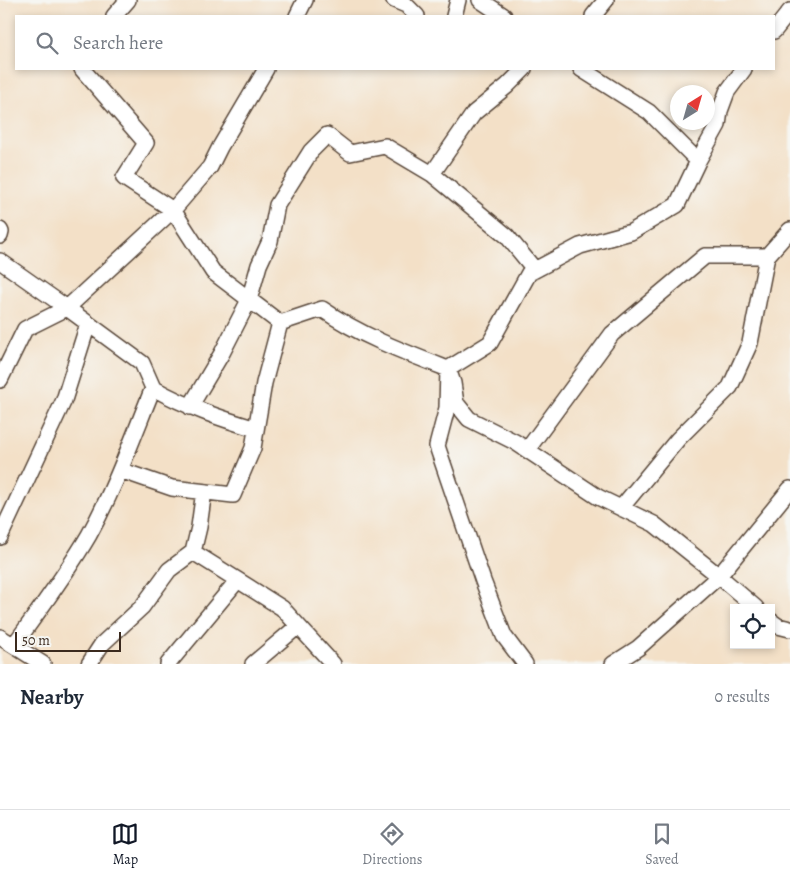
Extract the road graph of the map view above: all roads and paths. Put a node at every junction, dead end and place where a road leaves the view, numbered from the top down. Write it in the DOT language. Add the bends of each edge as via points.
graph roads {
  1 [pos="128,0"];
  2 [pos="306,0"];
  3 [pos="394,0"];
  4 [pos="458,0"];
  5 [pos="480,0"];
  6 [pos="606,0"];
  7 [pos="790,11"];
  8 [pos="115,15"];
  9 [pos="298,15"];
  10 [pos="416,15"];
  11 [pos="454,15"];
  12 [pos="502,15"];
  13 [pos="594,15"];
  14 [pos="775,30"];
  15 [pos="83,70"];
  16 [pos="265,70"];
  17 [pos="523,70"];
  18 [pos="583,70"];
  19 [pos="743,70"];
  20 [pos="698,161"];
  21 [pos="432,174"];
  22 [pos="173,210"];
  23 [pos="0,230"];
  24 [pos="790,230"];
  25 [pos="0,236"];
  26 [pos="767,256"];
  27 [pos="0,261"];
  28 [pos="535,270"];
  29 [pos="249,300"];
  30 [pos="67,308"];
  31 [pos="280,323"];
  32 [pos="88,324"];
  33 [pos="448,369"];
  34 [pos="0,380"];
  35 [pos="153,388"];
  36 [pos="190,407"];
  37 [pos="256,429"];
  38 [pos="527,450"];
  39 [pos="120,470"];
  40 [pos="790,489"];
  41 [pos="203,498"];
  42 [pos="621,508"];
  43 [pos="0,537"];
  44 [pos="193,552"];
  45 [pos="719,576"];
  46 [pos="237,581"];
  47 [pos="751,604"];
  48 [pos="775,624"];
  49 [pos="298,626"];
  50 [pos="790,629"];
  51 [pos="0,637"];
  52 [pos="14,645"];
  53 [pos="43,664"];
  54 [pos="89,664"];
  55 [pos="168,664"];
  56 [pos="253,664"];
  57 [pos="333,664"];
  58 [pos="525,664"];
  59 [pos="613,664"];
  1 -- 8 [label="street"];
  2 -- 9 [label="street"];
  3 -- 10 [label="street" via="406,5"];
  4 -- 11 [label="street"];
  5 -- 12 [label="street"];
  6 -- 13 [label="street"];
  7 -- 14 [label="street"];
  15 -- 22 [label="street" via="146,142 124,178"];
  16 -- 22 [label="street" via="210,167"];
  17 -- 21 [label="street" via="474,113"];
  18 -- 20 [label="street" via="649,112"];
  19 -- 20 [label="street" via="726,92 718,125"];
  20 -- 28 [label="street" via="677,205 631,232 580,246"];
  21 -- 28 [label="street" via="507,236"];
  21 -- 29 [label="street" via="385,146 350,153 327,135 311,151 277,205 270,241"];
  22 -- 29 [label="street" via="213,272"];
  22 -- 30 [label="street"];
  23 -- 25 [label="street"];
  24 -- 26 [label="street"];
  26 -- 38 [label="street" via="705,256 612,334"];
  26 -- 42 [label="street" via="750,343 730,387 678,439"];
  27 -- 30 [label="street"];
  28 -- 33 [label="street" via="529,273 490,343"];
  29 -- 31 [label="street"];
  29 -- 36 [label="street"];
  30 -- 32 [label="street"];
  30 -- 34 [label="street" via="25,329"];
  31 -- 33 [label="street" via="322,309 345,325"];
  31 -- 37 [label="street"];
  32 -- 35 [label="street" via="142,363"];
  32 -- 43 [label="street" via="64,400"];
  33 -- 38 [label="street" via="456,403 469,419"];
  33 -- 58 [label="street" via="447,408 437,446 504,636"];
  35 -- 36 [label="street"];
  35 -- 39 [label="street"];
  36 -- 37 [label="street"];
  37 -- 39 [label="street" via="253,448 233,494 172,488"];
  38 -- 42 [label="street" via="598,497"];
  39 -- 52 [label="street" via="88,535"];
  40 -- 45 [label="street"];
  41 -- 44 [label="street"];
  42 -- 45 [label="street" via="654,524"];
  44 -- 46 [label="street"];
  44 -- 54 [label="street" via="169,570 142,607 102,644"];
  45 -- 47 [label="street"];
  45 -- 59 [label="street" via="638,648"];
  46 -- 49 [label="street" via="282,608"];
  46 -- 55 [label="street"];
  48 -- 50 [label="street"];
  49 -- 56 [label="street"];
  49 -- 57 [label="street"];
  51 -- 52 [label="street"];
  52 -- 53 [label="street"];
}
